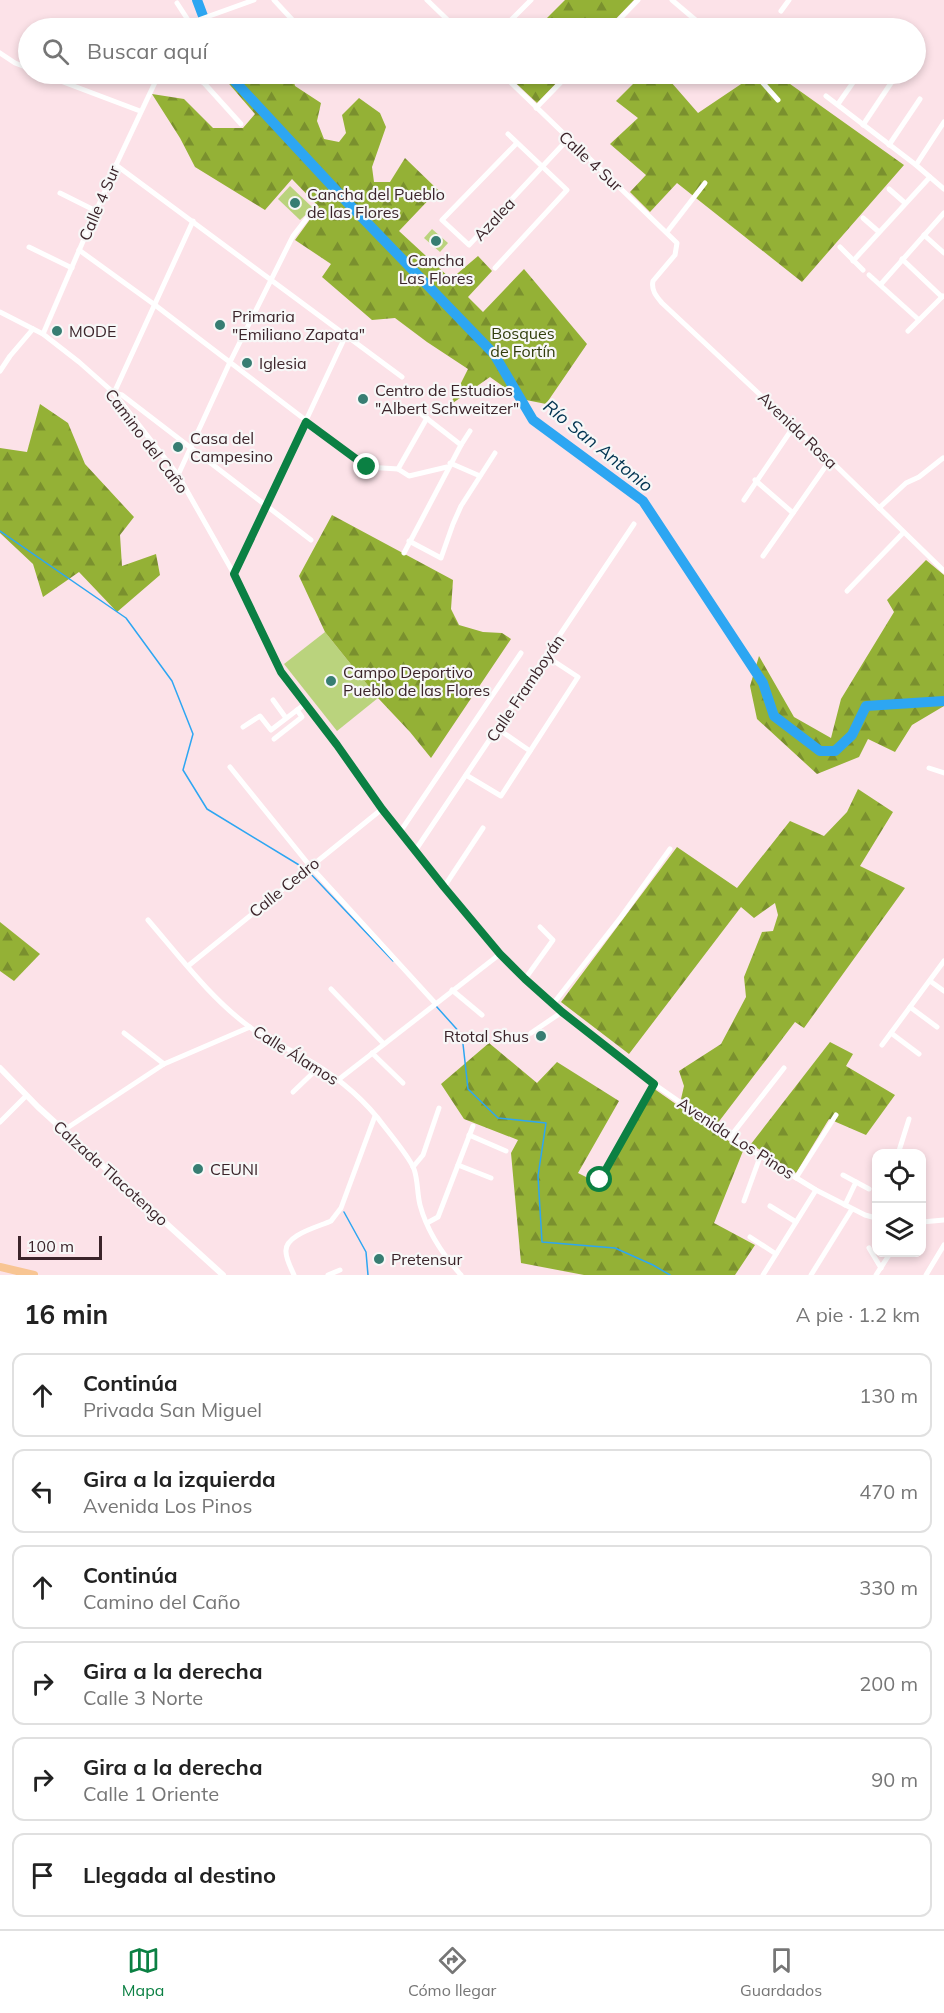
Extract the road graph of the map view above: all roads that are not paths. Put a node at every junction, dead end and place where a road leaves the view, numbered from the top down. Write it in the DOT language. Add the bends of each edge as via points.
graph roads {
  1 [pos="254,0"];
  2 [pos="274,0"];
  3 [pos="427,0"];
  4 [pos="531,0"];
  5 [pos="638,0"];
  6 [pos="672,0"];
  7 [pos="789,0"];
  8 [pos="177,3"];
  9 [pos="781,11"];
  10 [pos="184,18"];
  11 [pos="208,18"];
  12 [pos="291,18"];
  13 [pos="446,18"];
  14 [pos="513,18"];
  15 [pos="621,18"];
  16 [pos="693,18"];
  17 [pos="0,53"];
  18 [pos="18,64"];
  19 [pos="68,84"];
  20 [pos="154,84"];
  21 [pos="205,84"];
  22 [pos="512,84"];
  23 [pos="559,84"];
  24 [pos="764,84"];
  25 [pos="852,84"];
  26 [pos="890,84"];
  27 [pos="826,96"];
  28 [pos="778,99"];
  29 [pos="920,99"];
  30 [pos="838,104"];
  31 [pos="536,108"];
  32 [pos="140,111"];
  33 [pos="944,122"];
  34 [pos="241,124"];
  35 [pos="863,125"];
  36 [pos="508,134"];
  37 [pos="568,140"];
  38 [pos="518,143"];
  39 [pos="889,144"];
  40 [pos="116,165"];
  41 [pos="916,165"];
  42 [pos="543,166"];
  43 [pos="930,177"];
  44 [pos="705,183"];
  45 [pos="944,188"];
  46 [pos="889,189"];
  47 [pos="60,193"];
  48 [pos="905,204"];
  49 [pos="314,209"];
  50 [pos="96,211"];
  51 [pos="944,213"];
  52 [pos="863,218"];
  53 [pos="193,221"];
  54 [pos="667,232"];
  55 [pos="879,232"];
  56 [pos="924,235"];
  57 [pos="29,247"];
  58 [pos="840,247"];
  59 [pos="80,250"];
  60 [pos="944,253"];
  61 [pos="902,259"];
  62 [pos="854,261"];
  63 [pos="72,268"];
  64 [pos="495,268"];
  65 [pos="863,270"];
  66 [pos="869,275"];
  67 [pos="272,279"];
  68 [pos="881,284"];
  69 [pos="652,289"];
  70 [pos="943,296"];
  71 [pos="155,305"];
  72 [pos="0,312"];
  73 [pos="919,320"];
  74 [pos="33,329"];
  75 [pos="908,331"];
  76 [pos="43,334"];
  77 [pos="346,335"];
  78 [pos="230,362"];
  79 [pos="0,370"];
  80 [pos="402,377"];
  81 [pos="114,393"];
  82 [pos="416,410"];
  83 [pos="427,418"];
  84 [pos="306,422"];
  85 [pos="794,426"];
  86 [pos="470,431"];
  87 [pos="461,445"];
  88 [pos="191,448"];
  89 [pos="495,453"];
  90 [pos="943,458"];
  91 [pos="831,460"];
  92 [pos="448,465"];
  93 [pos="398,469"];
  94 [pos="178,475"];
  95 [pos="480,476"];
  96 [pos="755,480"];
  97 [pos="744,500"];
  98 [pos="266,507"];
  99 [pos="879,508"];
  100 [pos="794,513"];
  101 [pos="634,524"];
  102 [pos="903,532"];
  103 [pos="310,540"];
  104 [pos="409,541"];
  105 [pos="404,553"];
  106 [pos="763,556"];
  107 [pos="944,571"];
  108 [pos="234,574"];
  109 [pos="847,591"];
  110 [pos="521,653"];
  111 [pos="546,656"];
  112 [pos="273,700"];
  113 [pos="305,704"];
  114 [pos="297,710"];
  115 [pos="286,718"];
  116 [pos="243,727"];
  117 [pos="498,729"];
  118 [pos="274,739"];
  119 [pos="530,751"];
  120 [pos="230,767"];
  121 [pos="929,768"];
  122 [pos="944,773"];
  123 [pos="466,775"];
  124 [pos="382,809"];
  125 [pos="483,828"];
  126 [pos="400,832"];
  127 [pos="670,849"];
  128 [pos="415,851"];
  129 [pos="310,866"];
  130 [pos="444,887"];
  131 [pos="148,920"];
  132 [pos="540,927"];
  133 [pos="500,954"];
  134 [pos="944,961"];
  135 [pos="188,966"];
  136 [pos="525,979"];
  137 [pos="930,981"];
  138 [pos="331,989"];
  139 [pos="452,990"];
  140 [pos="944,991"];
  141 [pos="435,1003"];
  142 [pos="553,1004"];
  143 [pos="910,1007"];
  144 [pos="562,1012"];
  145 [pos="482,1015"];
  146 [pos="937,1026"];
  147 [pos="250,1028"];
  148 [pos="124,1033"];
  149 [pos="531,1033"];
  150 [pos="891,1033"];
  151 [pos="384,1044"];
  152 [pos="882,1045"];
  153 [pos="372,1053"];
  154 [pos="919,1054"];
  155 [pos="164,1064"];
  156 [pos="319,1067"];
  157 [pos="0,1068"];
  158 [pos="784,1068"];
  159 [pos="338,1080"];
  160 [pos="403,1083"];
  161 [pos="654,1084"];
  162 [pos="293,1092"];
  163 [pos="26,1096"];
  164 [pos="439,1108"];
  165 [pos="836,1115"];
  166 [pos="375,1116"];
  167 [pos="909,1119"];
  168 [pos="0,1122"];
  169 [pos="473,1126"];
  170 [pos="64,1130"];
  171 [pos="470,1135"];
  172 [pos="730,1137"];
  173 [pos="899,1149"];
  174 [pos="506,1151"];
  175 [pos="760,1157"];
  176 [pos="458,1165"];
  177 [pos="414,1167"];
  178 [pos="843,1175"];
  179 [pos="490,1178"];
  180 [pos="796,1178"];
  181 [pos="600,1180"];
  182 [pos="856,1182"];
  183 [pos="869,1189"];
  184 [pos="816,1190"];
  185 [pos="744,1201"];
  186 [pos="845,1205"];
  187 [pos="770,1206"];
  188 [pos="852,1209"];
  189 [pos="872,1216"];
  190 [pos="944,1220"];
  191 [pos="796,1222"];
  192 [pos="926,1222"];
  193 [pos="427,1224"];
  194 [pos="750,1237"];
  195 [pos="944,1245"];
  196 [pos="869,1248"];
  197 [pos="776,1254"];
  198 [pos="888,1257"];
  199 [pos="0,1267"];
  200 [pos="881,1268"];
  201 [pos="340,1270"];
  202 [pos="34,1275"];
  203 [pos="223,1275"];
  204 [pos="294,1275"];
  205 [pos="328,1275"];
  206 [pos="461,1275"];
  207 [pos="763,1275"];
  208 [pos="811,1275"];
  209 [pos="876,1275"];
  210 [pos="926,1275"];
  1 -- 11 [label="street"];
  2 -- 12 [label="street"];
  3 -- 13 [label="street"];
  4 -- 14 [label="street"];
  5 -- 15 [label="street"];
  6 -- 16 [label="street"];
  7 -- 9 [label="street"];
  8 -- 10 [label="street"];
  17 -- 18 [label="street"];
  19 -- 32 [label="street"];
  20 -- 32 [label="street, Calle 4 Sur"];
  21 -- 34 [label="street"];
  22 -- 31 [label="street, Calle 4 Sur"];
  23 -- 31 [label="street"];
  24 -- 28 [label="street"];
  25 -- 30 [label="street"];
  26 -- 35 [label="street"];
  27 -- 30 [label="street"];
  29 -- 39 [label="street"];
  30 -- 35 [label="street"];
  31 -- 37 [label="street, Calle 4 Sur"];
  32 -- 40 [label="street, Calle 4 Sur"];
  33 -- 41 [label="street"];
  35 -- 39 [label="street"];
  36 -- 38 [label="street"];
  37 -- 42 [label="street, Azalea"];
  37 -- 54 [label="street, Calle 4 Sur"];
  38 -- 42 [label="street"];
  38 -- 42 [label="street, Azalea" via="442,220 469,245"];
  39 -- 41 [label="street"];
  40 -- 50 [label="street, Calle 4 Sur"];
  40 -- 53 [label="street"];
  41 -- 43 [label="street"];
  42 -- 64 [label="street" via="567,190"];
  43 -- 45 [label="street"];
  43 -- 48 [label="street"];
  44 -- 54 [label="street"];
  46 -- 48 [label="street"];
  47 -- 50 [label="street"];
  48 -- 55 [label="street"];
  49 -- 67 [label="street" via="293,236"];
  50 -- 59 [label="street, Calle 4 Sur"];
  51 -- 56 [label="street"];
  52 -- 55 [label="street"];
  53 -- 67 [label="street"];
  53 -- 71 [label="street"];
  54 -- 69 [label="street, Calle 4 Sur" via="677,243 677,249 653,281"];
  55 -- 62 [label="street"];
  56 -- 60 [label="street"];
  56 -- 61 [label="street"];
  57 -- 63 [label="street"];
  58 -- 62 [label="street"];
  59 -- 63 [label="street, Calle 4 Sur"];
  59 -- 71 [label="street"];
  61 -- 68 [label="street"];
  61 -- 70 [label="street"];
  62 -- 65 [label="street"];
  63 -- 76 [label="street, Calle 4 Sur"];
  66 -- 68 [label="street"];
  67 -- 77 [label="street"];
  67 -- 78 [label="street"];
  68 -- 73 [label="street"];
  69 -- 85 [label="street, Avenida Rosa" via="662,303"];
  70 -- 73 [label="street"];
  71 -- 78 [label="street"];
  71 -- 81 [label="street"];
  72 -- 74 [label="street, Camino del Caño"];
  73 -- 75 [label="street"];
  74 -- 76 [label="street, Camino del Caño"];
  74 -- 79 [label="street"];
  76 -- 81 [label="street, Camino del Caño"];
  77 -- 80 [label="street"];
  77 -- 84 [label="street"];
  78 -- 84 [label="street"];
  78 -- 88 [label="street"];
  81 -- 88 [label="street" via="122,395"];
  81 -- 94 [label="street, Camino del Caño"];
  82 -- 83 [label="street"];
  83 -- 87 [label="street"];
  83 -- 93 [label="street"];
  84 -- 93 [label="street" via="367,467"];
  84 -- 98 [label="street"];
  85 -- 91 [label="street, Avenida Rosa"];
  85 -- 96 [label="street"];
  86 -- 87 [label="street"];
  87 -- 92 [label="street"];
  88 -- 94 [label="street"];
  88 -- 98 [label="street"];
  89 -- 95 [label="street"];
  90 -- 99 [label="street" via="906,483"];
  91 -- 99 [label="street, Avenida Rosa"];
  91 -- 100 [label="street"];
  92 -- 93 [label="street" via="409,476"];
  92 -- 95 [label="street"];
  92 -- 104 [label="street"];
  94 -- 108 [label="street, Camino del Caño"];
  95 -- 104 [label="street" via="457,515 441,558"];
  96 -- 97 [label="street"];
  96 -- 100 [label="street"];
  98 -- 103 [label="street"];
  98 -- 108 [label="street"];
  99 -- 102 [label="street, Avenida Rosa"];
  100 -- 106 [label="street"];
  101 -- 111 [label="street, Calle Framboyán"];
  102 -- 107 [label="street, Avenida Rosa"];
  102 -- 109 [label="street"];
  104 -- 105 [label="street"];
  108 -- 113 [label="street, Camino del Caño" via="281,672"];
  110 -- 126 [label="street"];
  111 -- 117 [label="street, Calle Framboyán"];
  111 -- 119 [label="street" via="578,677"];
  112 -- 115 [label="street"];
  113 -- 114 [label="street"];
  113 -- 124 [label="street, Camino del Caño"];
  114 -- 115 [label="street"];
  114 -- 118 [label="street" via="302,717"];
  115 -- 116 [label="street" via="271,730 260,716"];
  117 -- 119 [label="street"];
  117 -- 123 [label="street, Calle Framboyán"];
  119 -- 123 [label="street" via="501,796"];
  120 -- 129 [label="street"];
  121 -- 122 [label="street"];
  123 -- 128 [label="street, Calle Framboyán"];
  124 -- 126 [label="street, Avenida Los Pinos"];
  124 -- 129 [label="street, Calle Cedro"];
  125 -- 130 [label="street"];
  126 -- 128 [label="street, Avenida Los Pinos"];
  127 -- 142 [label="street"];
  128 -- 130 [label="street, Avenida Los Pinos"];
  129 -- 135 [label="street, Calle Cedro"];
  129 -- 141 [label="street"];
  130 -- 133 [label="street, Avenida Los Pinos"];
  131 -- 135 [label="street, Calle Álamos"];
  132 -- 136 [label="street" via="553,940"];
  133 -- 136 [label="street, Avenida Los Pinos"];
  133 -- 139 [label="street"];
  134 -- 137 [label="street"];
  135 -- 147 [label="street, Calle Álamos"];
  136 -- 142 [label="street, Avenida Los Pinos"];
  137 -- 140 [label="street"];
  137 -- 143 [label="street"];
  138 -- 151 [label="street"];
  139 -- 141 [label="street"];
  139 -- 145 [label="street"];
  141 -- 151 [label="street"];
  142 -- 144 [label="street, Avenida Los Pinos"];
  143 -- 146 [label="street"];
  143 -- 150 [label="street"];
  144 -- 149 [label="street"];
  144 -- 161 [label="street, Avenida Los Pinos"];
  147 -- 155 [label="street"];
  147 -- 156 [label="street, Calle Álamos"];
  148 -- 155 [label="street"];
  150 -- 152 [label="street"];
  150 -- 154 [label="street"];
  151 -- 153 [label="street"];
  153 -- 159 [label="street"];
  153 -- 160 [label="street"];
  155 -- 170 [label="street"];
  156 -- 159 [label="street, Calle Álamos"];
  156 -- 162 [label="street"];
  157 -- 163 [label="street, Calzada Tlacotengo"];
  158 -- 172 [label="street"];
  159 -- 166 [label="street, Calle Álamos"];
  161 -- 172 [label="street, Avenida Los Pinos"];
  161 -- 181 [label="street"];
  163 -- 168 [label="street"];
  163 -- 170 [label="street, Calzada Tlacotengo"];
  164 -- 177 [label="street" via="423,1155"];
  165 -- 180 [label="street"];
  166 -- 177 [label="street, Calle Álamos"];
  166 -- 204 [label="street" via="336,1217 292,1237 287,1244 285,1251"];
  167 -- 173 [label="street"];
  169 -- 171 [label="street"];
  170 -- 203 [label="street, Calzada Tlacotengo"];
  171 -- 174 [label="street"];
  171 -- 176 [label="street"];
  172 -- 175 [label="street, Avenida Los Pinos"];
  175 -- 180 [label="street, Avenida Los Pinos"];
  175 -- 185 [label="street"];
  176 -- 179 [label="street"];
  176 -- 193 [label="street" via="438,1217"];
  177 -- 193 [label="street, Calle Álamos"];
  178 -- 182 [label="street"];
  180 -- 184 [label="street, Avenida Los Pinos"];
  182 -- 183 [label="street"];
  182 -- 186 [label="street"];
  184 -- 186 [label="street, Avenida Los Pinos"];
  184 -- 191 [label="street"];
  186 -- 188 [label="street, Avenida Los Pinos"];
  187 -- 191 [label="street"];
  188 -- 189 [label="street, Avenida Los Pinos"];
  188 -- 208 [label="street"];
  190 -- 192 [label="street"];
  191 -- 197 [label="street"];
  193 -- 206 [label="street, Calle Álamos" via="445,1257"];
  194 -- 197 [label="street"];
  195 -- 210 [label="street"];
  196 -- 200 [label="street"];
  197 -- 207 [label="street"];
  198 -- 200 [label="street"];
  199 -- 202 [label="main road"];
  200 -- 209 [label="street"];
  201 -- 205 [label="street"];
}
